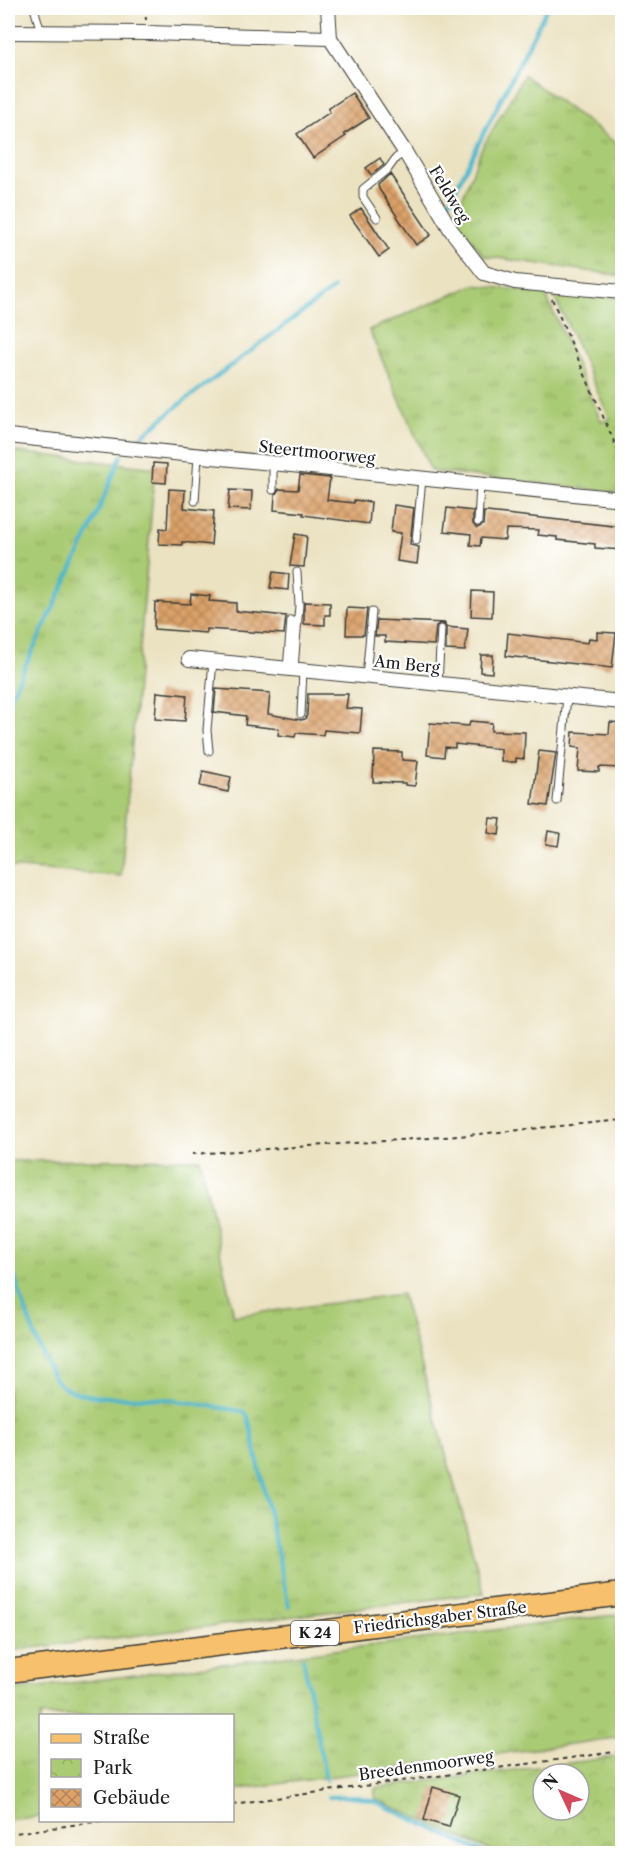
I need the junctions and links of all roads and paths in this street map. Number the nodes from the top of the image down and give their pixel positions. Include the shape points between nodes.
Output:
1 (34, 8) edge
2 (328, 8) edge
3 (8, 32) edge
4 (41, 32) junction
5 (330, 38) junction
6 (405, 152) junction
7 (377, 218) dead end
8 (546, 285) junction
9 (622, 292) edge
10 (8, 436) edge
11 (198, 456) junction
12 (622, 460) edge
13 (273, 464) junction
14 (422, 479) junction
15 (480, 485) junction
16 (273, 490) dead end
17 (622, 499) edge
18 (195, 501) dead end
19 (478, 522) dead end
20 (416, 541) dead end
21 (297, 572) dead end
22 (372, 612) dead end
23 (291, 620) dead end
24 (441, 629) dead end
25 (189, 659) dead end
26 (213, 661) junction
27 (295, 670) junction
28 (366, 677) junction
29 (438, 684) junction
30 (567, 697) junction
31 (622, 702) edge
32 (301, 714) dead end
33 (209, 751) dead end
34 (557, 801) dead end
35 (622, 1120) edge
36 (192, 1155) dead end
37 (622, 1594) edge
38 (8, 1671) edge
39 (622, 1751) edge
40 (234, 1804) edge
41 (100, 1822) edge
42 (8, 1834) edge

1 - 4 lane
2 - 5 street, Feldweg
3 - 4 street
4 - 5 street
5 - 6 street, Feldweg
6 - 7 lane via 363,189 363,197
6 - 8 street, Feldweg via 451,230 484,273
8 - 9 street, Feldweg
8 - 12 path
10 - 11 street, Steertmoorweg
11 - 13 street, Steertmoorweg
11 - 18 lane
13 - 14 street, Steertmoorweg
13 - 16 lane
14 - 15 street, Steertmoorweg
14 - 20 lane
15 - 17 street, Steertmoorweg
15 - 19 lane
21 - 27 lane
22 - 28 lane
23 - 27 lane
24 - 29 lane
25 - 26 street, Am Berg
26 - 27 street, Am Berg
26 - 33 lane
27 - 28 street, Am Berg
27 - 32 lane
28 - 29 street, Am Berg
29 - 30 street, Am Berg
30 - 31 street, Am Berg
30 - 34 lane
35 - 36 path
37 - 38 main road, Friedrichsgaber Straße / K 24
39 - 40 path, Breedenmoorweg
41 - 42 path

